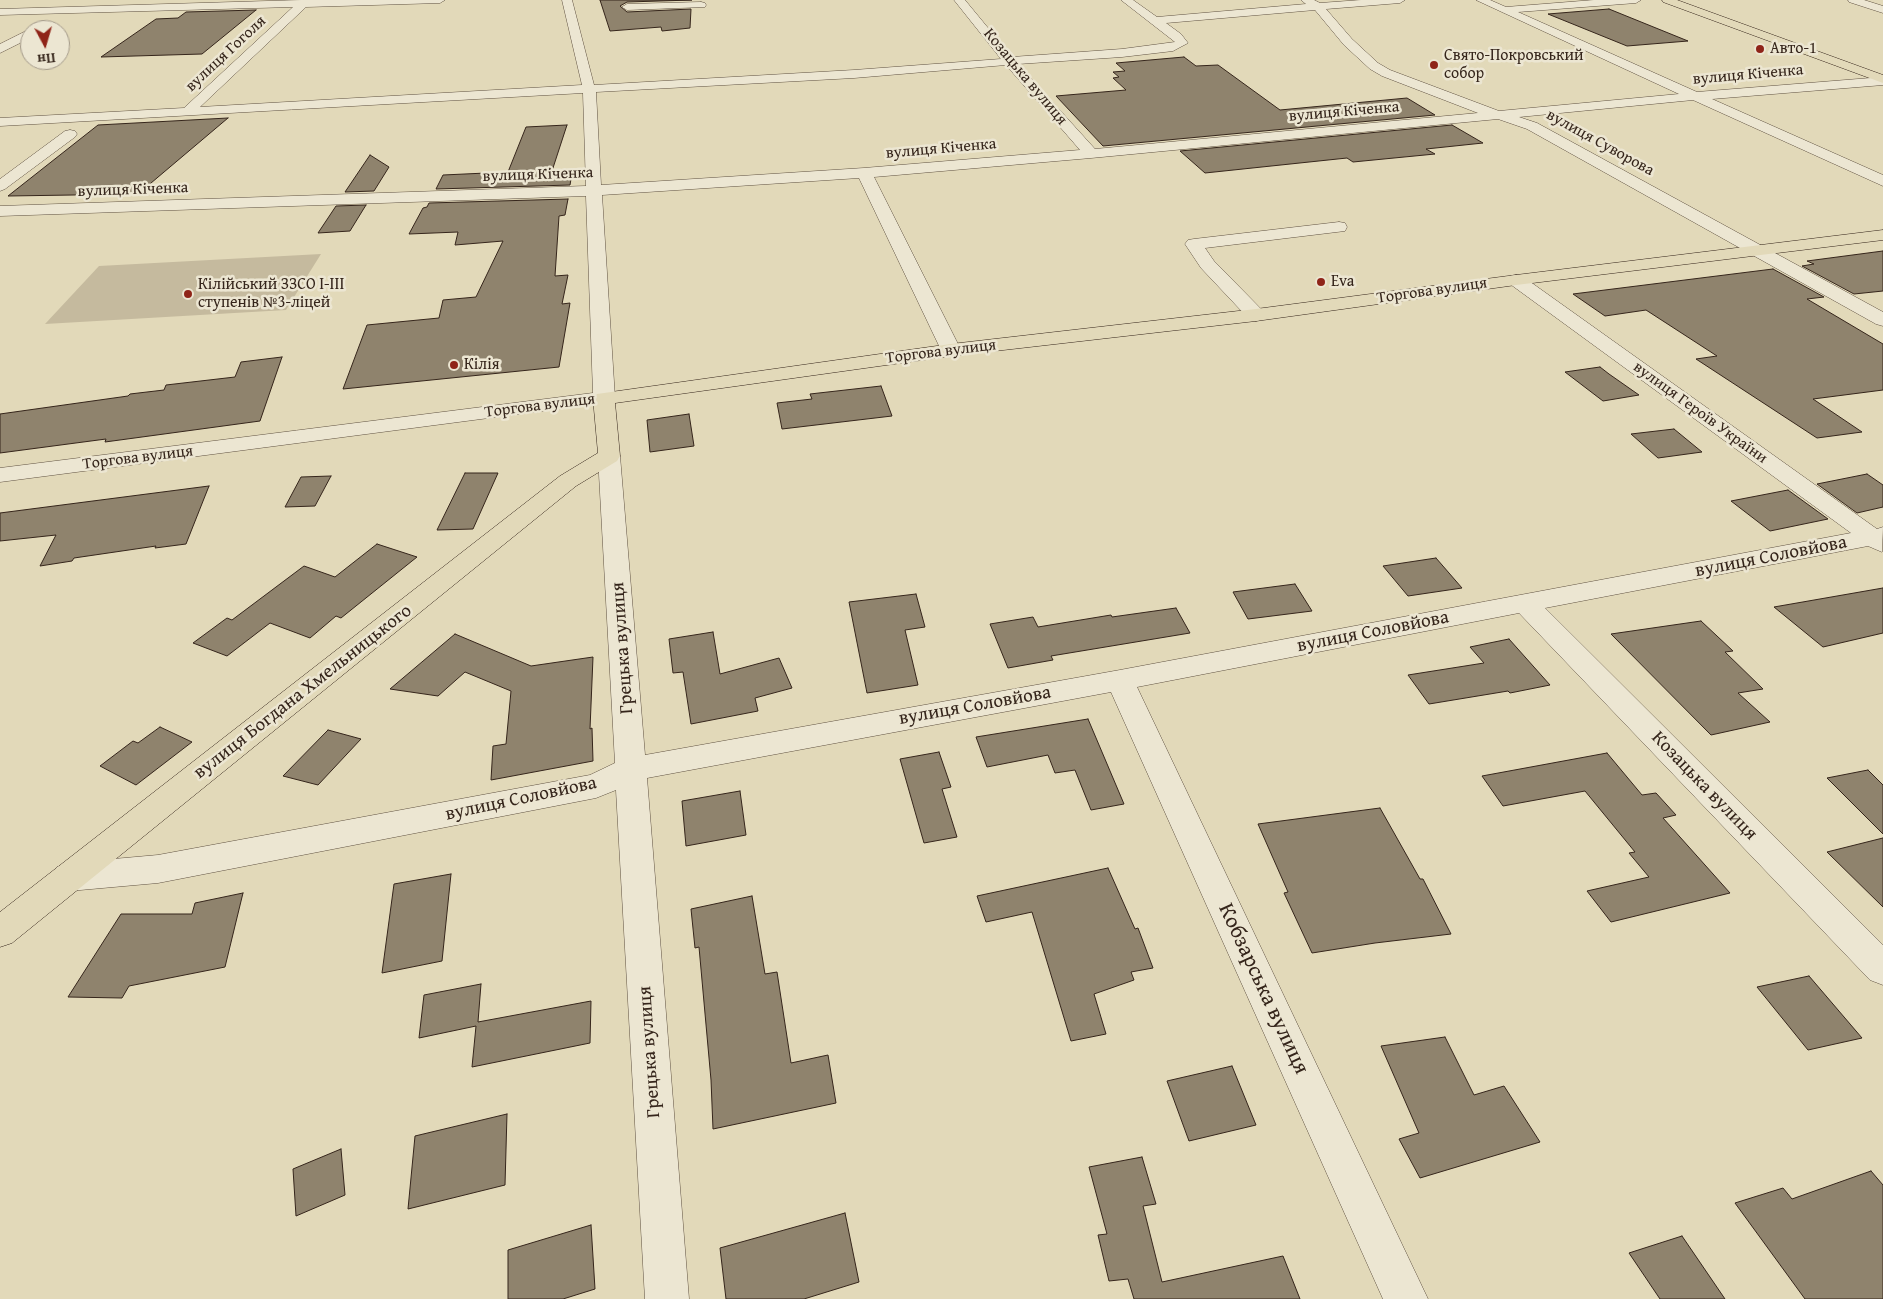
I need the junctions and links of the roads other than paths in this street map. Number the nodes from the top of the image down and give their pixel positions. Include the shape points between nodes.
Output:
1 (440, 0) edge
2 (567, 0) edge
3 (959, 0) edge
4 (1126, 0) edge
5 (1400, 0) edge
6 (1481, 0) edge
7 (1636, 0) edge
8 (1667, 0) edge
9 (1853, 0) edge
10 (304, 2) edge
11 (702, 2) edge
12 (1312, 3) edge
13 (627, 7) dead end
14 (64, 10) junction
15 (1503, 10) junction
16 (1883, 10) edge
17 (0, 12) edge
18 (706, 18) dead end
19 (50, 20) edge
20 (1157, 20) junction
21 (20, 38) edge
22 (0, 49) edge
23 (1009, 61) junction
24 (1883, 80) edge
25 (589, 89) junction
26 (1698, 96) junction
27 (188, 111) junction
28 (1500, 115) junction
29 (0, 122) edge
30 (70, 134) dead end
31 (1091, 154) junction
32 (864, 173) junction
33 (7, 176) edge
34 (1883, 180) edge
35 (0, 186) edge
36 (595, 191) junction
37 (0, 211) edge
38 (1339, 227) dead end
39 (1883, 235) edge
40 (1755, 250) junction
41 (1516, 280) junction
42 (1256, 315) junction
43 (1883, 320) edge
44 (951, 350) junction
45 (604, 398) junction
46 (609, 456) junction
47 (0, 475) edge
48 (1879, 539) edge
49 (1526, 604) junction
50 (1120, 680) junction
51 (631, 769) junction
52 (69, 877) junction
53 (0, 932) edge
54 (1883, 969) edge
55 (667, 1299) edge
56 (1406, 1299) edge

1 - 10 street
2 - 25 street, Грецька вулиця
3 - 23 street, Козацька вулиця
4 - 20 street
5 - 12 street
6 - 15 street
7 - 15 street
8 - 24 main road
9 - 16 street
10 - 14 street
10 - 27 street, вулиця Гоголя
11 - 13 street
11 - 18 street
12 - 20 street
12 - 28 street, вулиця Суворова via 1374,66
14 - 17 street
14 - 19 street
15 - 26 street
20 - 23 street via 1182,44 1122,53
21 - 22 street
23 - 25 street via 854,74
23 - 31 street, Козацька вулиця
24 - 26 street, вулиця Кіченка
25 - 27 street
25 - 36 street, Грецька вулиця
26 - 28 street, вулиця Кіченка
26 - 34 street
27 - 29 street
28 - 31 street, вулиця Кіченка
28 - 40 street, вулиця Суворова via 1532,126
30 - 33 street
31 - 32 street, вулиця Кіченка
32 - 36 street, вулиця Кіченка
32 - 44 street
33 - 35 street
36 - 37 street, вулиця Кіченка
36 - 45 street, Грецька вулиця
38 - 42 street via 1194,244 1207,264
39 - 40 main road, Торгова вулиця
40 - 41 main road, Торгова вулиця
40 - 43 street, вулиця Суворова
41 - 42 main road, Торгова вулиця
41 - 48 street, вулиця Героїв України
42 - 44 main road, Торгова вулиця
44 - 45 main road, Торгова вулиця
45 - 46 main road, Грецька вулиця
45 - 47 street, Торгова вулиця
46 - 51 street, Грецька вулиця
46 - 52 main road, вулиця Богдана Хмельницького via 568,482
48 - 49 street, вулиця Соловйова
49 - 50 street, вулиця Соловйова
49 - 54 street, Козацька вулиця
50 - 51 street, вулиця Соловйова
50 - 56 street, Кобзарська вулиця
51 - 52 street, вулиця Соловйова via 586,788 158,869
51 - 55 street, Грецька вулиця
52 - 53 main road, вулиця Богдана Хмельницького

